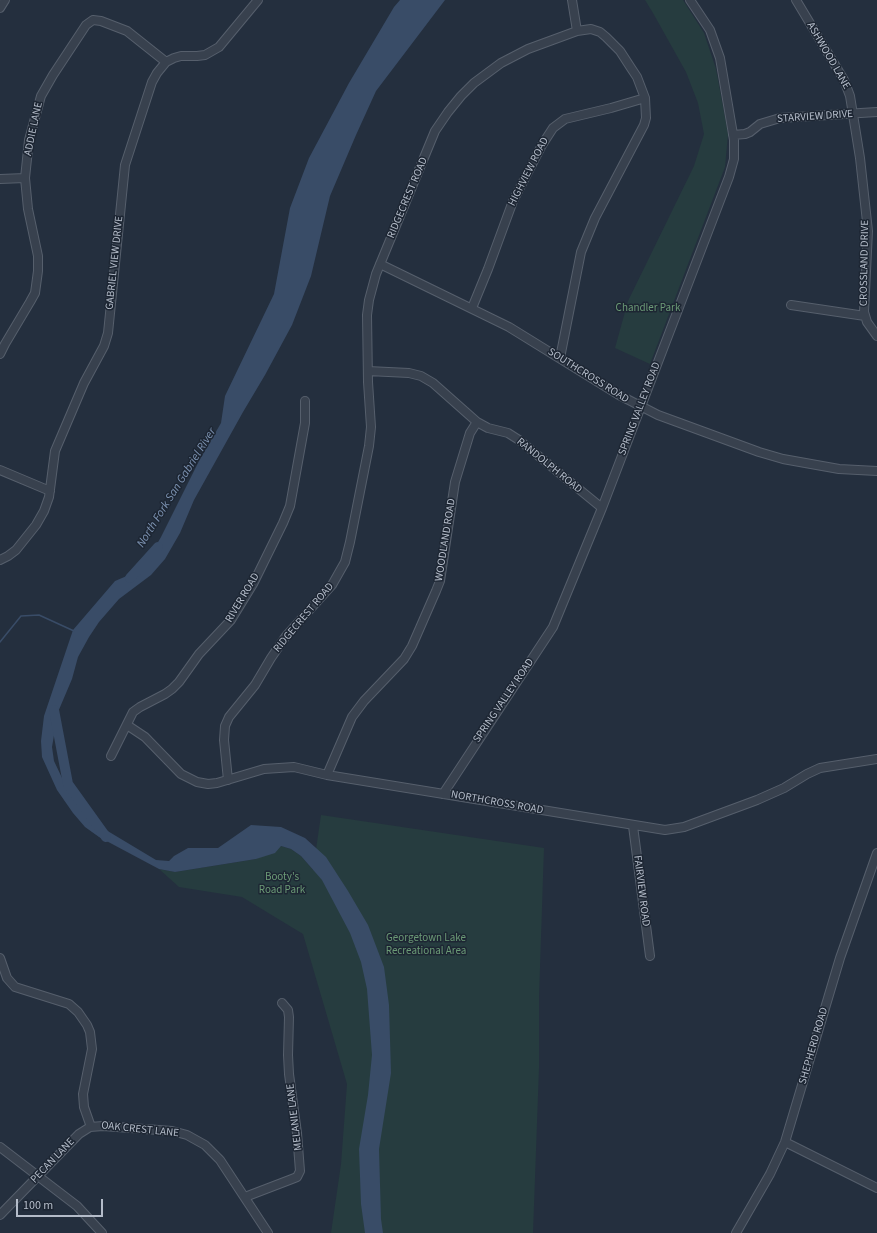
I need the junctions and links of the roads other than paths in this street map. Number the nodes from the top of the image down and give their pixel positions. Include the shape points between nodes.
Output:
1 (5, 0) edge
2 (258, 0) edge
3 (572, 0) edge
4 (690, 0) edge
5 (796, 0) edge
6 (0, 7) edge
7 (577, 31) junction
8 (166, 62) junction
9 (645, 98) junction
10 (877, 112) edge
11 (853, 114) junction
12 (733, 135) junction
13 (25, 178) junction
14 (0, 179) edge
15 (380, 264) junction
16 (791, 305) dead end
17 (472, 308) junction
18 (865, 316) junction
19 (877, 336) edge
20 (0, 354) edge
21 (560, 358) junction
22 (368, 371) junction
23 (305, 401) dead end
24 (641, 408) junction
25 (477, 422) junction
26 (0, 470) edge
27 (877, 471) edge
28 (50, 491) junction
29 (602, 508) junction
30 (0, 560) edge
31 (127, 725) junction
32 (111, 756) dead end
33 (877, 759) edge
34 (327, 774) junction
35 (228, 780) junction
36 (443, 794) junction
37 (633, 826) junction
38 (877, 853) edge
39 (650, 956) dead end
40 (0, 958) edge
41 (282, 1003) dead end
42 (91, 1127) junction
43 (785, 1142) junction
44 (0, 1147) edge
45 (38, 1176) junction
46 (877, 1188) edge
47 (245, 1197) junction
48 (0, 1215) edge
49 (102, 1233) edge
50 (268, 1233) edge
51 (736, 1233) edge

1 - 6 street
2 - 8 street via 212,52 197,56 181,56
3 - 7 street
4 - 12 street, SPRING VALLEY ROAD via 710,30 718,49
5 - 11 street, ASHWOOD LANE via 844,80
7 - 9 street, RIDGECREST ROAD via 591,29 600,32 620,51 639,81
7 - 15 street, RIDGECREST ROAD via 506,60 474,83 461,96 435,130
8 - 13 street, ADDIE LANE via 127,31 101,21 94,20 88,23 41,96 29,140
8 - 28 street, GABRIEL VIEW DRIVE via 152,82 126,161 108,333 55,452
9 - 17 street, HIGHVIEW ROAD via 565,119 553,128 513,201
9 - 21 street, RIDGECREST ROAD via 644,126 595,218 581,252
10 - 11 street, STARVIEW DRIVE
11 - 12 street, STARVIEW DRIVE via 780,118 760,124 745,134
11 - 18 street, CROSSLAND DRIVE via 868,231
12 - 24 street, SPRING VALLEY ROAD via 734,159 729,177
13 - 14 street
13 - 20 street, ADDIE LANE via 28,209 38,256 38,277 35,292
15 - 17 street, SOUTHCROSS ROAD
15 - 22 street, RIDGECREST ROAD via 368,308
16 - 18 street
17 - 21 street, SOUTHCROSS ROAD
18 - 19 street, CROSSLAND DRIVE
21 - 24 street, SOUTHCROSS ROAD
22 - 25 street, RANDOLPH ROAD via 421,376 433,383
22 - 35 street, RIDGECREST ROAD via 371,427 369,446 345,562 332,585 286,636 255,685 229,717 224,740
23 - 31 street, RIVER ROAD via 305,423 290,506 253,584 231,620 179,682 165,694 133,712
24 - 27 street, SOUTHCROSS ROAD via 710,435 783,459 839,469
24 - 29 street, SPRING VALLEY ROAD
25 - 29 street, RANDOLPH ROAD via 508,433 519,440
25 - 34 street, WOODLAND ROAD via 470,433 455,482 436,591 404,659 352,717
26 - 28 street
28 - 30 street, GABRIEL VIEW DRIVE via 48,503 36,525 12,554
29 - 36 street, SPRING VALLEY ROAD via 553,627
31 - 32 street, RIVER ROAD
31 - 35 street, NORTHCROSS ROAD via 145,737 181,774 208,784
33 - 37 street, NORTHCROSS ROAD via 820,768 770,795 684,827 665,830
34 - 35 street, NORTHCROSS ROAD via 282,767 264,769
34 - 36 street, NORTHCROSS ROAD
36 - 37 street, NORTHCROSS ROAD
37 - 39 street, FAIRVIEW ROAD
38 - 43 street, SHEPHERD ROAD via 840,958
40 - 42 street, OAK CREST LANE via 7,978 15,987 69,1004 87,1025 92,1049 83,1094 84,1107
41 - 47 street, MELANIE LANE via 288,1010 289,1017 289,1074 301,1166 297,1176 292,1179
42 - 45 street, PECAN LANE via 79,1134
42 - 47 street, OAK CREST LANE via 172,1131 187,1135 209,1149 220,1160
43 - 46 street
43 - 51 street, SHEPHERD ROAD
44 - 45 street
45 - 48 street, PECAN LANE
45 - 49 street via 77,1206
47 - 50 street, OAK CREST LANE

